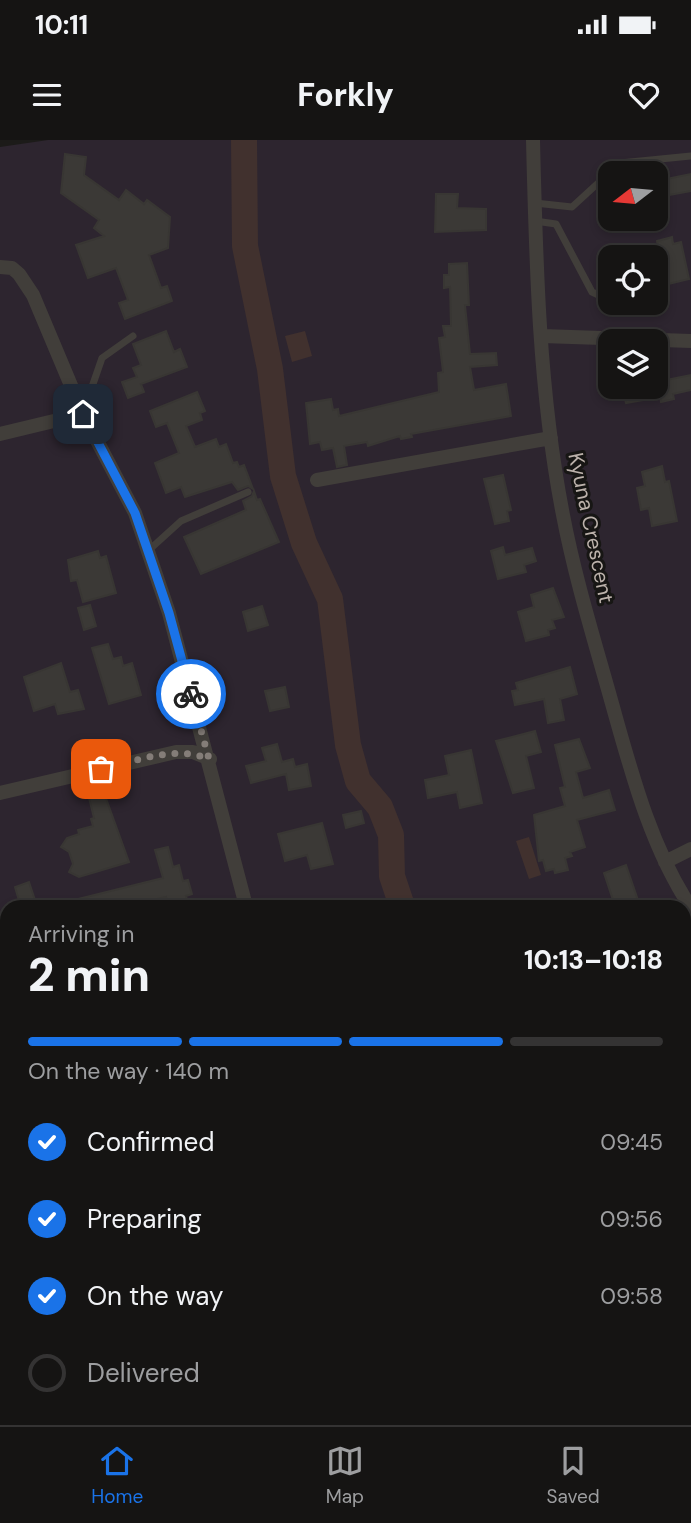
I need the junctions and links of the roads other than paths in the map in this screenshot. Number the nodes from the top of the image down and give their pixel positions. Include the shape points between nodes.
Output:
1 (533, 140) edge
2 (691, 156) edge
3 (535, 203) junction
4 (535, 220) junction
5 (0, 267) edge
6 (598, 295) edge
7 (542, 335) junction
8 (133, 336) dead end
9 (691, 341) edge
10 (83, 414) junction
11 (0, 434) edge
12 (551, 438) junction
13 (317, 480) dead end
14 (248, 492) dead end
15 (149, 550) junction
16 (209, 759) junction
17 (0, 793) edge
18 (691, 849) edge
19 (665, 862) junction
20 (244, 900) edge
21 (686, 900) edge

1 - 3 street, Kyuna Crescent
2 - 3 lane via 620,163 572,206
3 - 4 street, Kyuna Crescent
4 - 6 lane via 556,224 592,292
4 - 7 street, Kyuna Crescent
5 - 10 street via 12,268 33,295
7 - 9 street
7 - 12 street, Kyuna Crescent
8 - 10 lane via 102,358
10 - 11 street
10 - 15 street via 135,513
12 - 13 street
12 - 19 street, Kyuna Crescent via 581,590 626,754
14 - 15 lane via 181,522
15 - 16 street
16 - 17 street via 193,752 176,752
16 - 20 street
18 - 19 street
19 - 21 street, Kyuna Crescent

